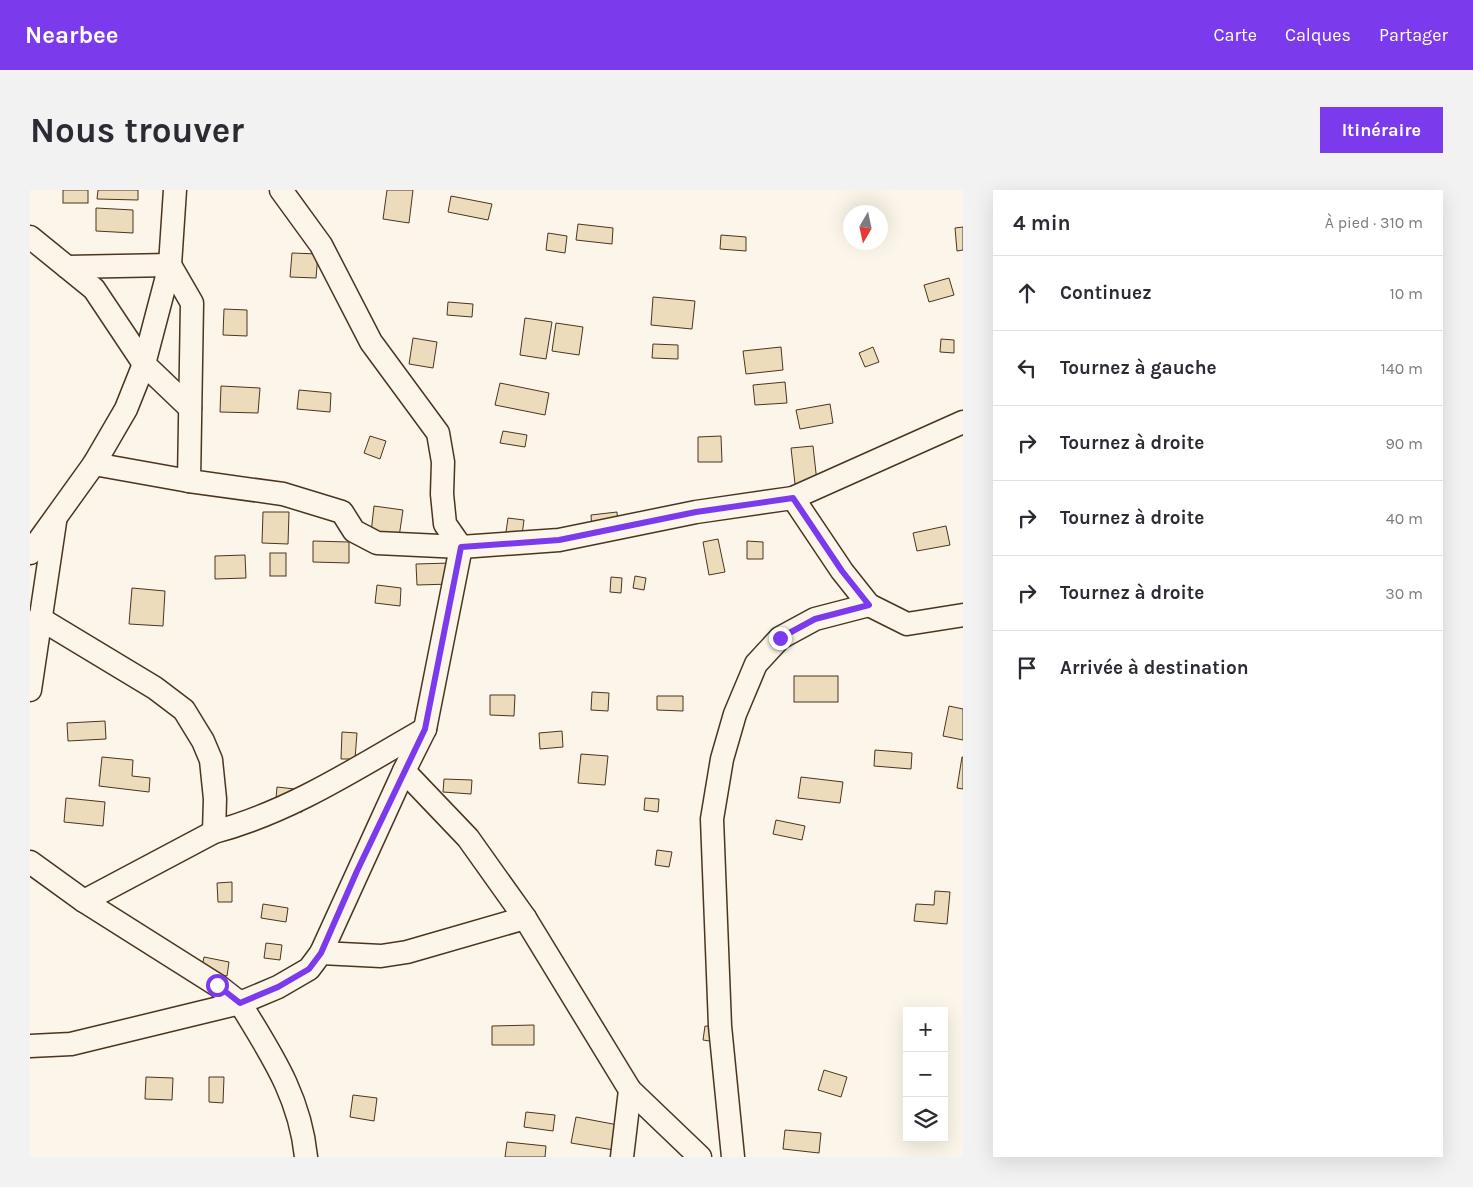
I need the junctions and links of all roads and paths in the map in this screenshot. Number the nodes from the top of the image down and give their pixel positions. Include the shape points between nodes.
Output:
1 (175, 190) edge
2 (281, 190) edge
3 (30, 237) edge
4 (170, 265) junction
5 (67, 267) junction
6 (144, 364) junction
7 (190, 408) junction
8 (963, 422) edge
9 (94, 464) junction
10 (189, 481) junction
11 (793, 498) junction
12 (57, 514) junction
13 (461, 547) junction
14 (30, 554) edge
15 (869, 605) junction
16 (963, 615) edge
17 (39, 618) junction
18 (30, 690) edge
19 (425, 729) junction
20 (404, 771) junction
21 (214, 832) junction
22 (30, 862) edge
23 (84, 901) junction
24 (525, 918) junction
25 (321, 953) junction
26 (240, 1003) junction
27 (30, 1046) edge
28 (630, 1090) junction
29 (306, 1157) edge
30 (622, 1157) edge
31 (700, 1157) edge
32 (733, 1157) edge

1 - 4 street
2 - 13 street via 321,245 370,342 438,433 444,462 442,494 445,524
3 - 5 street
4 - 5 street
4 - 6 street
4 - 7 street via 192,303
5 - 6 street via 94,290
6 - 7 street
6 - 9 street via 126,409
7 - 10 street
8 - 11 street
9 - 10 street
9 - 12 street
10 - 13 street via 282,494 342,512 354,531 377,543
11 - 13 street via 696,512 559,540
11 - 15 street
12 - 14 street
12 - 17 street
13 - 19 street
15 - 16 street via 907,624
15 - 32 street via 815,619 780,638 756,664 735,714 722,759 712,829 720,1026
17 - 18 street
17 - 21 street via 155,688 184,710 211,760
19 - 20 street
19 - 21 street via 302,799 238,826
20 - 24 street via 468,838
20 - 25 street
21 - 23 street
22 - 23 street
23 - 26 street
24 - 25 street via 407,952 373,956
24 - 28 street
25 - 26 street via 309,969
26 - 27 street via 71,1044
26 - 29 street via 288,1084 304,1132
28 - 30 street
28 - 31 street

